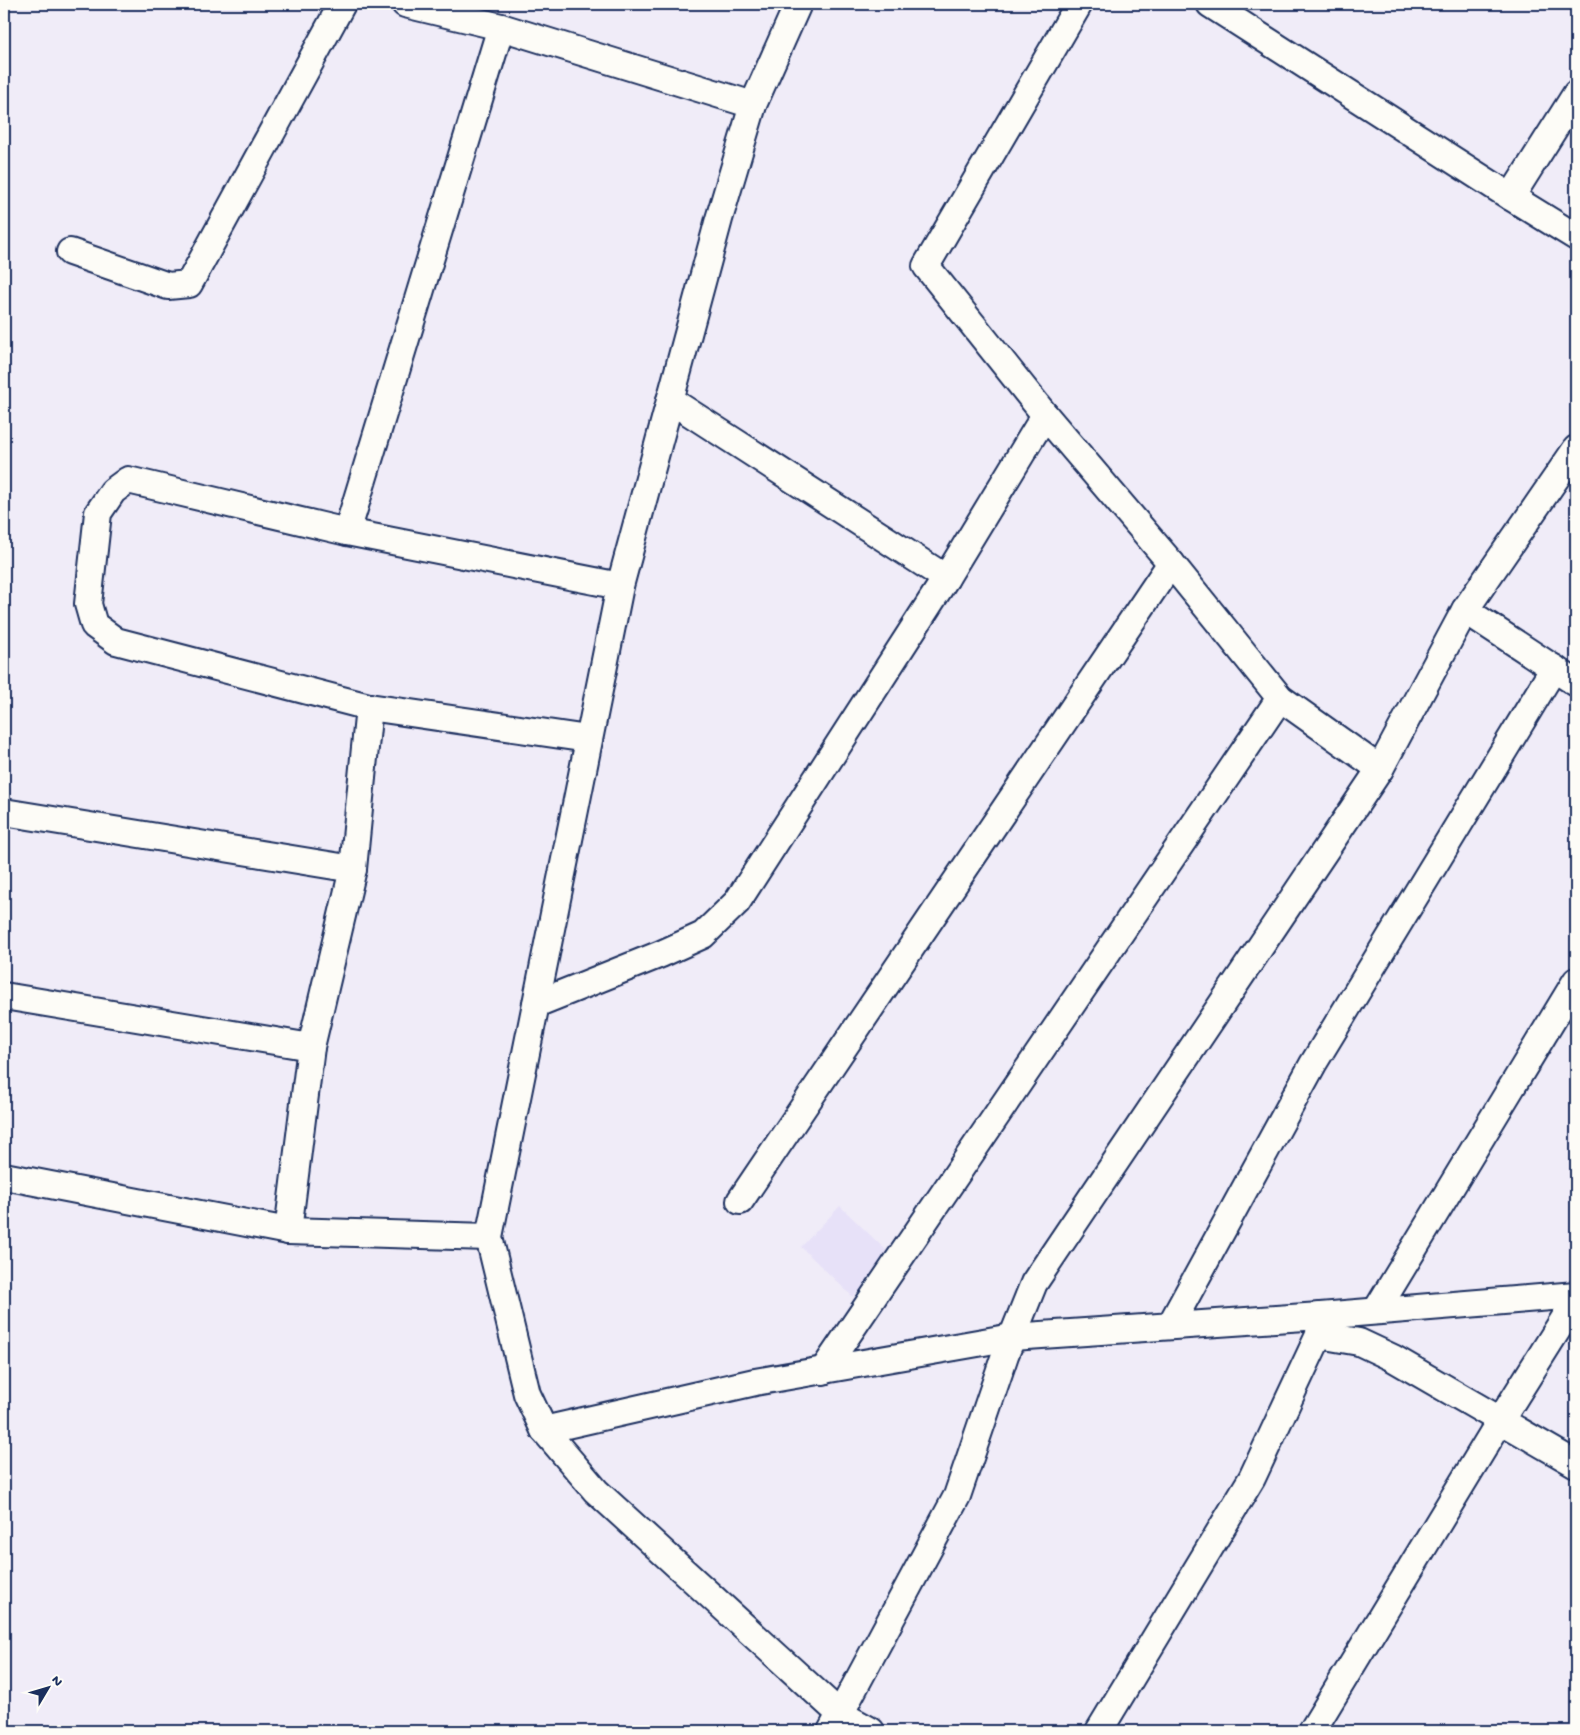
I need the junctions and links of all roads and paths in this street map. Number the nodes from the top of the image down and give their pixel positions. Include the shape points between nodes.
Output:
1 (342, 4) edge
2 (405, 4) edge
3 (798, 4) edge
4 (1079, 4) edge
5 (1210, 4) edge
6 (501, 27) junction
7 (1576, 94) edge
8 (753, 105) junction
9 (1510, 197) junction
10 (1576, 237) edge
11 (70, 252) dead end
12 (670, 400) junction
13 (1044, 415) junction
14 (1576, 449) edge
15 (347, 532) junction
16 (1171, 563) junction
17 (946, 578) junction
18 (620, 586) junction
19 (1465, 610) junction
20 (1554, 668) junction
21 (1576, 683) edge
22 (1280, 698) junction
23 (370, 707) junction
24 (588, 739) junction
25 (1380, 769) junction
26 (4, 812) edge
27 (353, 869) junction
28 (1576, 981) edge
29 (4, 996) edge
30 (536, 1004) junction
31 (311, 1047) junction
32 (4, 1176) edge
33 (740, 1201) dead end
34 (288, 1231) junction
35 (489, 1237) junction
36 (1576, 1295) edge
37 (1576, 1300) edge
38 (1376, 1311) junction
39 (1319, 1325) junction
40 (1170, 1326) junction
41 (1012, 1337) junction
42 (823, 1370) junction
43 (1500, 1421) junction
44 (544, 1430) junction
45 (1576, 1464) edge
46 (835, 1722) edge
47 (871, 1731) edge
48 (1099, 1731) edge
49 (1312, 1731) edge

1 - 11 street via 189,284 168,286
2 - 6 street
3 - 8 street
4 - 13 street via 926,266
5 - 9 street
6 - 8 street
6 - 15 street
7 - 9 street
8 - 12 street
9 - 10 street
12 - 17 street
12 - 18 street
13 - 16 street
13 - 17 street
14 - 19 street
15 - 18 street
15 - 23 street via 128,480 112,492 98,513 88,604 94,625 116,641
16 - 22 street
16 - 33 street
17 - 30 street via 737,902 703,935
18 - 24 street
19 - 20 street
19 - 25 street
20 - 21 street
20 - 40 street via 1314,1064
22 - 25 street
22 - 42 street
23 - 24 street
23 - 27 street
24 - 30 street
25 - 41 street via 1034,1283
26 - 27 street
27 - 31 street
28 - 38 street
29 - 31 street
30 - 35 street
31 - 34 street
32 - 34 street
34 - 35 street
35 - 44 street via 527,1394
36 - 38 street
37 - 43 street
38 - 39 street
39 - 40 street
39 - 43 street via 1393,1358
39 - 48 street via 1252,1478
40 - 41 street
41 - 42 street
41 - 46 street via 957,1496
42 - 44 street
43 - 45 street
43 - 49 street
44 - 46 street via 596,1491
46 - 47 street

